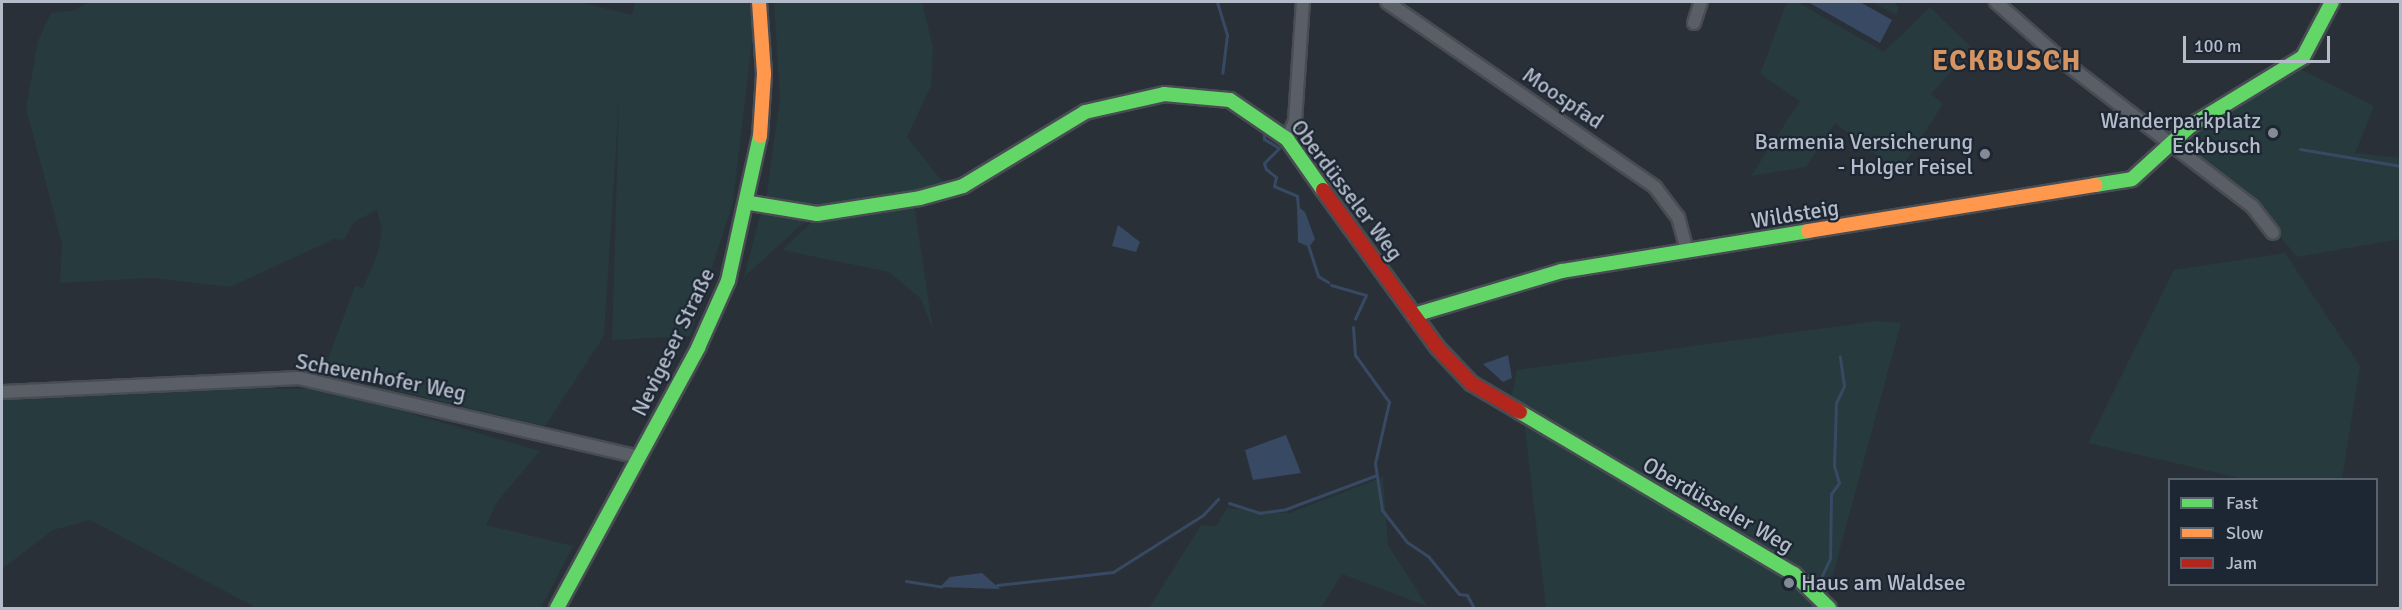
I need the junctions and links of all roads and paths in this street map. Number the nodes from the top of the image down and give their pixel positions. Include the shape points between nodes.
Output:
1 (759, 2) edge
2 (1303, 2) edge
3 (1387, 2) edge
4 (1701, 2) edge
5 (1996, 2) edge
6 (2332, 2) edge
7 (1694, 23) dead end
8 (1287, 139) junction
9 (2172, 143) junction
10 (750, 203) junction
11 (2273, 233) dead end
12 (1687, 251) junction
13 (1414, 315) junction
14 (2, 392) edge
15 (639, 457) junction
16 (557, 609) edge
17 (1829, 609) edge

1 - 10 street, Nevigeser Straße via 763,113
2 - 8 street via 1295,121
3 - 12 street, Moospfad via 1655,187 1678,217
4 - 7 street
5 - 9 street via 2068,65
6 - 9 street, Wildsteig via 2303,57
8 - 10 street, Oberdüsseler Weg via 1230,100 1164,94 1085,112 949,191 831,214
8 - 13 street, Oberdüsseler Weg
9 - 11 street via 2252,206
9 - 12 street, Wildsteig via 2132,179
10 - 15 street, Nevigeser Straße via 728,281
12 - 13 street, Wildsteig via 1562,271
13 - 17 street, Oberdüsseler Weg via 1454,367 1478,388 1794,574
14 - 15 street, Schevenhofer Weg via 299,378
15 - 16 street, Nevigeser Straße

